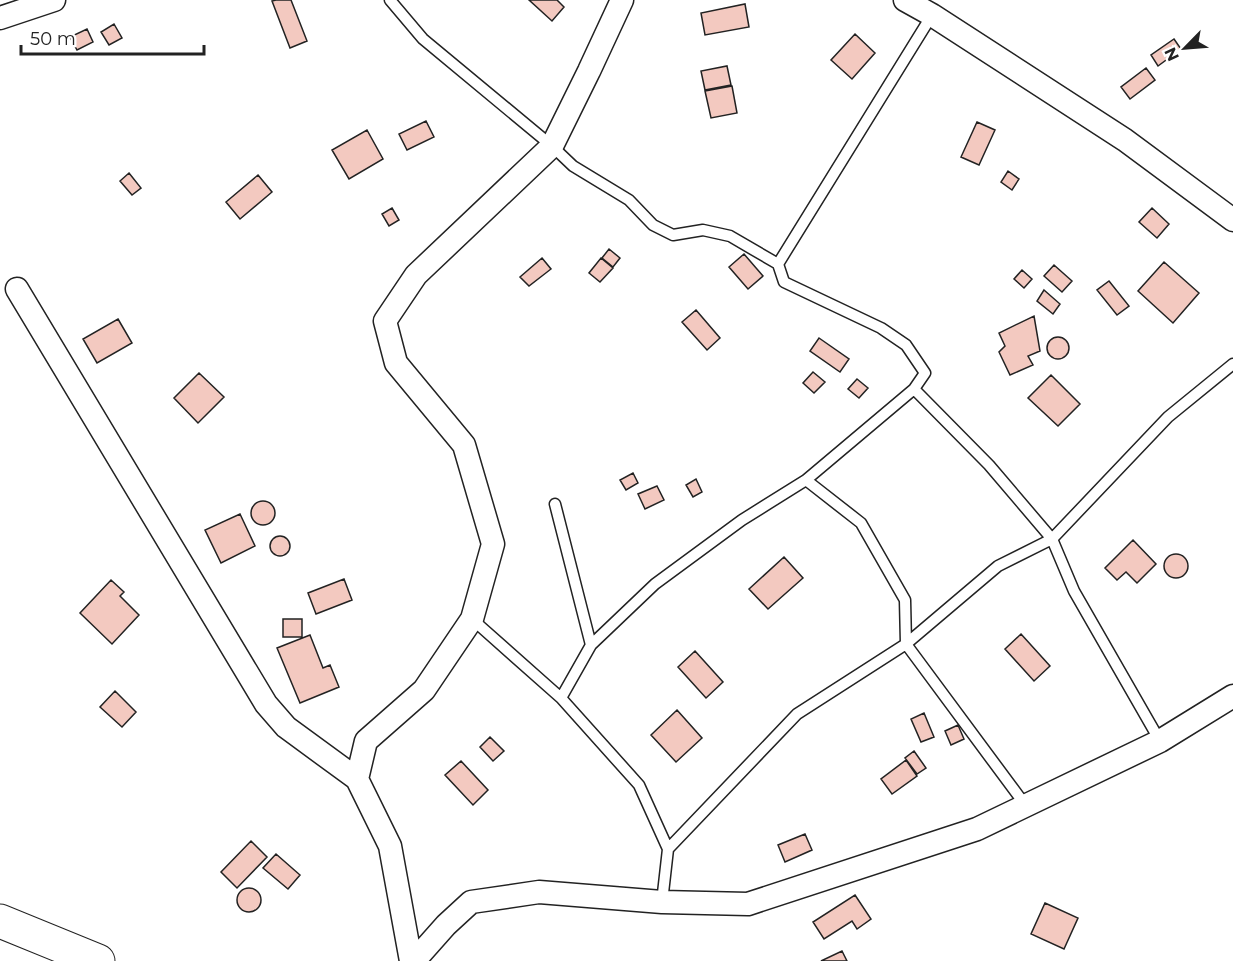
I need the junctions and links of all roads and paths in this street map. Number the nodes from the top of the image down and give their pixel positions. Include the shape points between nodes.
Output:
1 (54, 0) edge
2 (390, 0) edge
3 (622, 0) edge
4 (904, 0) edge
5 (932, 15) junction
6 (0, 18) edge
7 (552, 146) junction
8 (1233, 220) edge
9 (778, 264) junction
10 (17, 289) dead end
11 (1233, 364) edge
12 (914, 389) junction
13 (806, 480) junction
14 (555, 504) dead end
15 (1052, 539) junction
16 (472, 619) junction
17 (906, 644) junction
18 (591, 645) junction
19 (1233, 696) edge
20 (561, 698) junction
21 (1160, 741) junction
22 (357, 779) junction
23 (1026, 807) junction
24 (668, 849) junction
25 (662, 902) junction
26 (0, 921) edge
27 (98, 961) edge
28 (412, 961) edge

1 - 6 street
2 - 7 lane via 423,39
3 - 7 street
4 - 5 street
5 - 8 street via 1125,140
5 - 9 lane
7 - 9 lane via 573,166 629,200 653,225 673,235 703,230 730,236
7 - 16 street via 416,275 385,321 396,363 464,445 490,533 493,544
9 - 12 lane via 784,282 881,328 906,345 926,373
10 - 22 street via 266,704 286,727
11 - 15 lane via 1168,417
12 - 13 lane
12 - 15 lane via 989,465
13 - 17 lane via 861,523 905,600
13 - 18 lane via 741,520 655,584
14 - 18 lane
15 - 17 lane via 998,566
15 - 21 lane via 1074,591
16 - 20 lane
16 - 22 street via 424,690 366,741
17 - 23 lane
17 - 24 lane via 797,714
18 - 20 lane
19 - 21 street
20 - 24 lane via 639,785
21 - 23 street
22 - 28 street via 390,846
23 - 25 street via 977,829 748,904
24 - 25 lane
25 - 28 street via 539,892 471,902
26 - 27 main road

